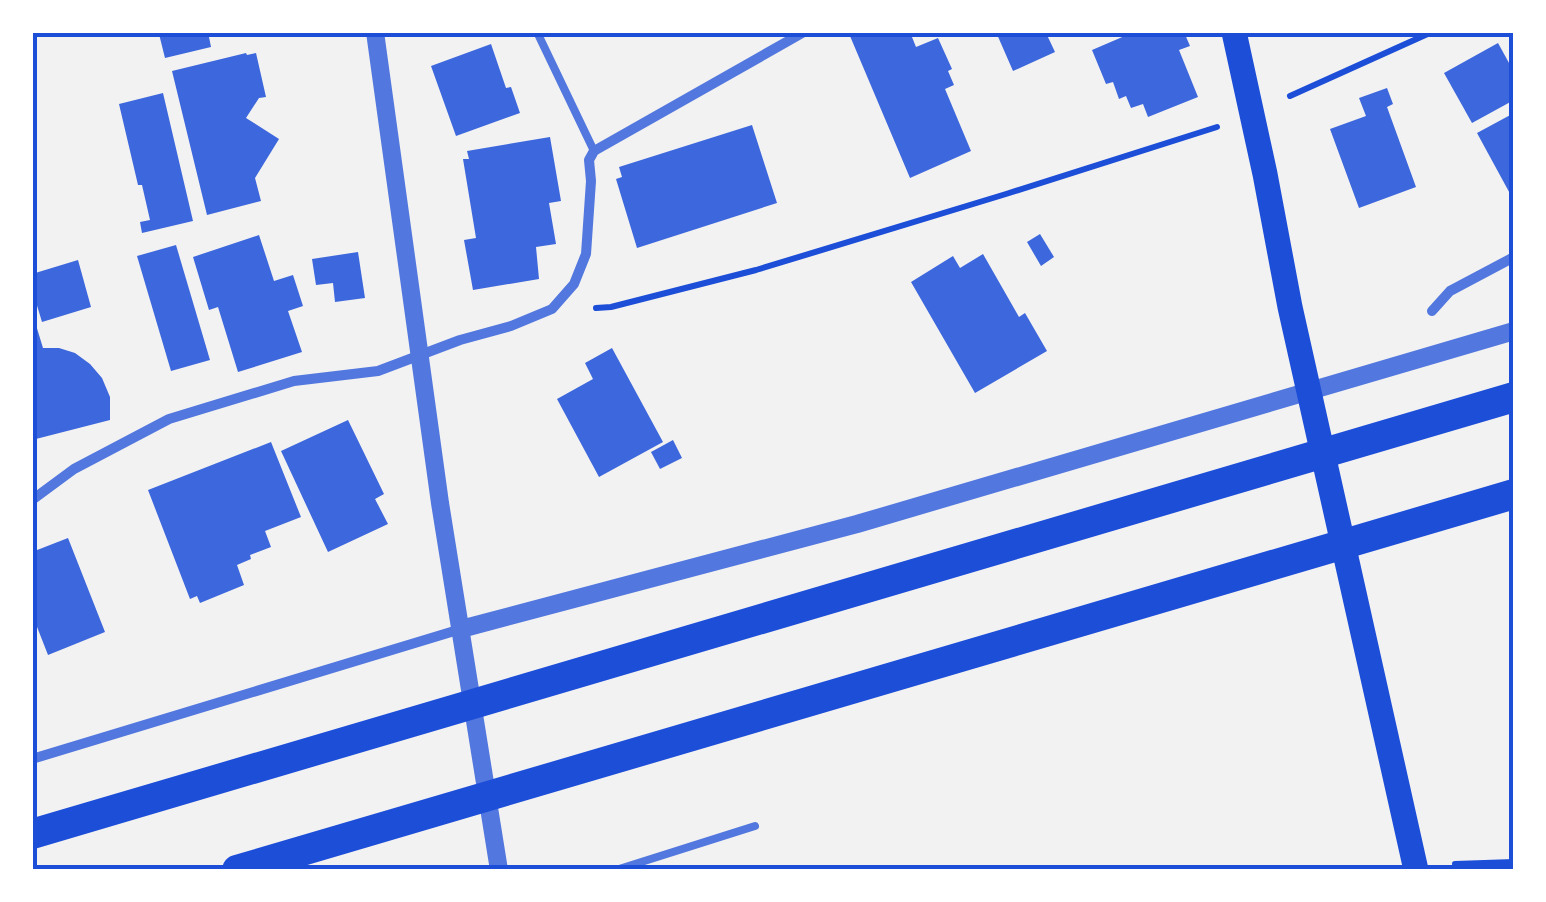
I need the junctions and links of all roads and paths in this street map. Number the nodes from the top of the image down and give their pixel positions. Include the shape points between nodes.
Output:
1 (376, 32) edge
2 (537, 32) edge
3 (804, 32) edge
4 (1234, 32) edge
5 (1432, 32) edge
6 (1290, 96) dead end
7 (1218, 126) dead end
8 (594, 151) junction
9 (1514, 256) edge
10 (552, 309) junction
11 (1432, 311) dead end
12 (1514, 332) edge
13 (420, 357) junction
14 (1514, 397) edge
15 (1514, 494) edge
16 (32, 500) edge
17 (461, 629) junction
18 (32, 759) edge
19 (755, 826) dead end
20 (32, 834) edge
21 (1514, 862) edge
22 (1428, 867) edge
23 (237, 870) edge
24 (499, 870) edge
25 (616, 870) edge

1 - 13 street
2 - 8 lane
3 - 8 street
4 - 22 main road via 1290,307
5 - 6 path
7 - 10 path via 756,270 611,308
8 - 10 street via 586,254 574,284
9 - 11 street via 1450,292
10 - 13 street
12 - 17 street via 857,524
13 - 16 street via 378,371 294,380 169,419 74,469
13 - 17 street
14 - 20 highway
15 - 23 highway
17 - 18 street
17 - 24 street
19 - 25 lane
21 - 22 path

